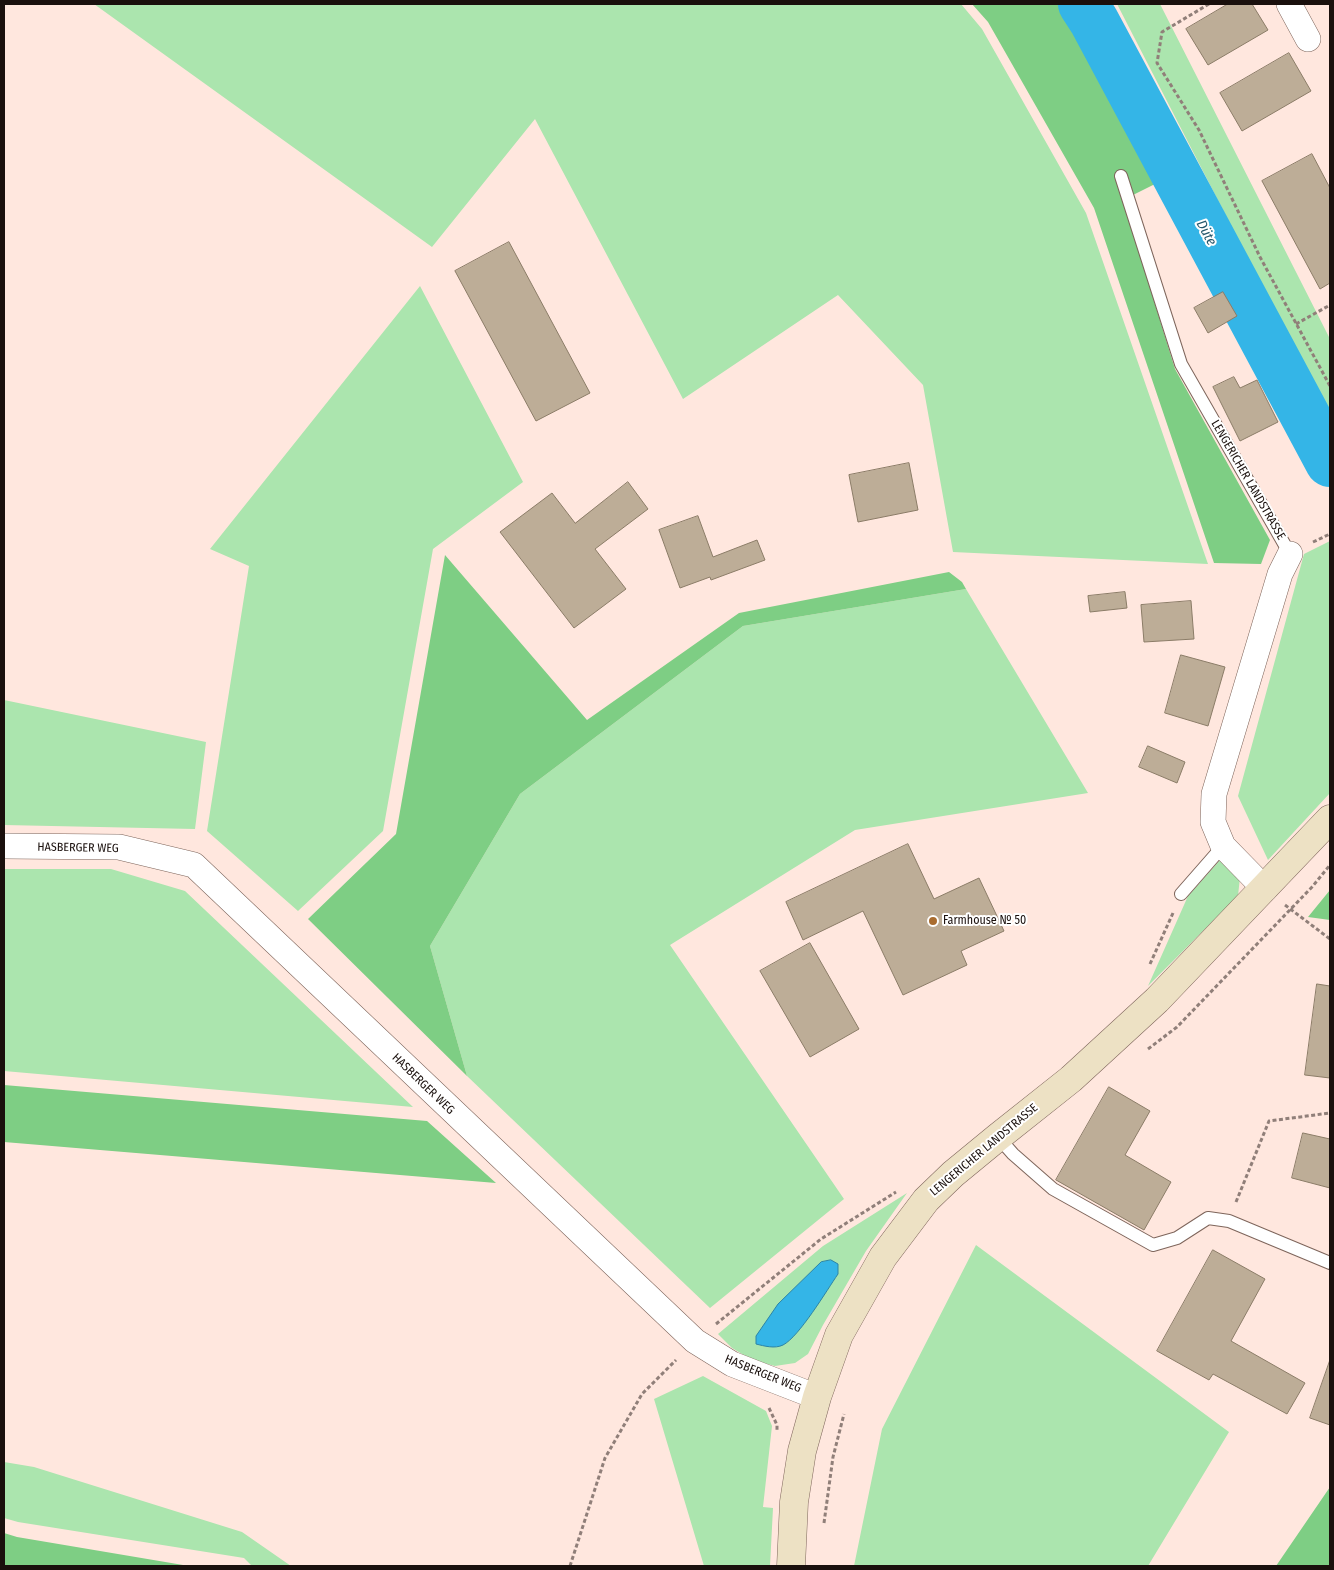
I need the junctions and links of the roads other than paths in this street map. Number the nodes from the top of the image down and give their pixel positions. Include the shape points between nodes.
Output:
1 (1289, 4) edge
2 (1308, 39) dead end
3 (1122, 176) dead end
4 (1290, 554) joint
5 (1330, 819) edge
6 (4, 846) edge
7 (1222, 846) junction
8 (1265, 888) junction
9 (1181, 894) dead end
10 (998, 1137) junction
11 (1330, 1263) edge
12 (817, 1397) junction
13 (791, 1566) edge

1 - 2 street
3 - 4 lane, LENGERICHER LANDSTRASSE via 1181,364
4 - 7 street, LENGERICHER LANDSTRASSE via 1280,574 1214,794 1213,822
5 - 8 main road, LENGERICHER LANDSTRASSE
6 - 12 street, HASBERGER WEG via 119,847 194,865 695,1341 732,1364
7 - 8 street, LENGERICHER LANDSTRASSE
7 - 9 lane
8 - 10 main road, LENGERICHER LANDSTRASSE via 1157,1000 1071,1079
10 - 11 lane via 1052,1189 1153,1245 1177,1238 1208,1218 1228,1221
10 - 12 main road, LENGERICHER LANDSTRASSE via 926,1200 882,1257 840,1335
12 - 13 main road, LENGERICHER LANDSTRASSE via 802,1451 794,1502

